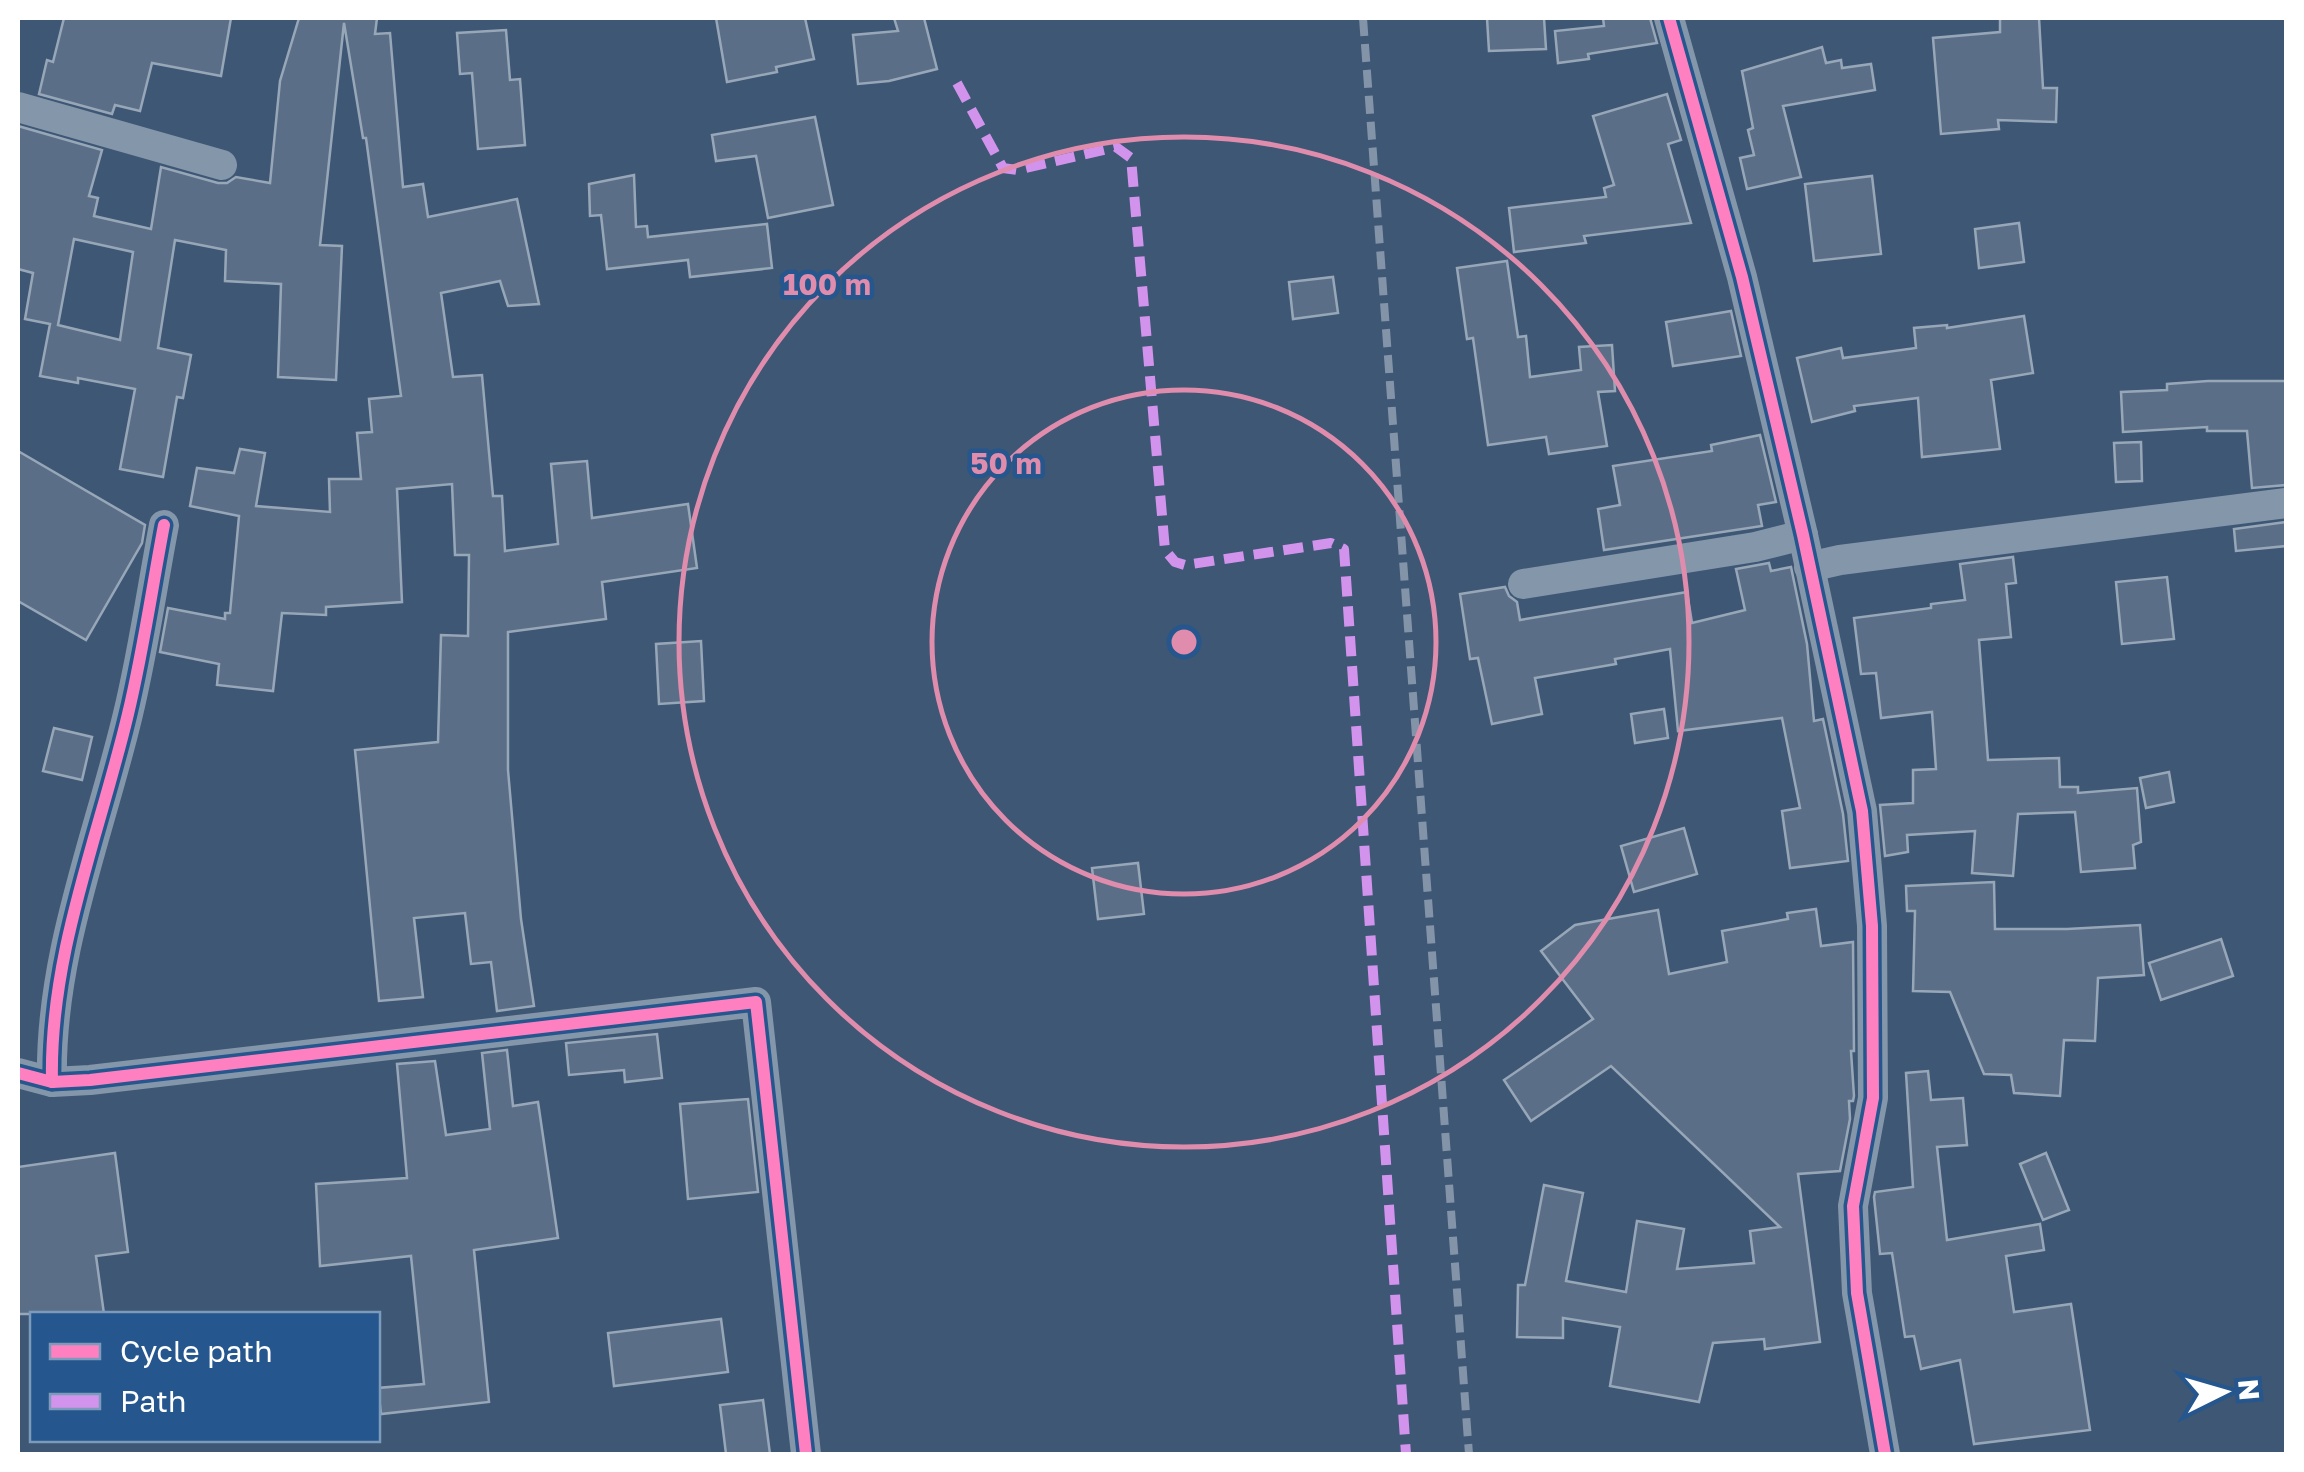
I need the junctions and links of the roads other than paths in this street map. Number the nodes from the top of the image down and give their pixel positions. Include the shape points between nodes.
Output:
1 (1669, 18) edge
2 (18, 107) edge
3 (222, 164) dead end
4 (2286, 503) edge
5 (164, 525) dead end
6 (1803, 535) junction
7 (1810, 567) junction
8 (1523, 584) dead end
9 (18, 1074) edge
10 (52, 1082) junction
11 (806, 1454) edge
12 (1885, 1454) edge

1 - 6 street via 1742,277
2 - 3 street
4 - 7 street
5 - 10 street via 128,714 71,914
6 - 7 street
6 - 8 street
7 - 12 street via 1862,811 1872,926 1873,1098 1853,1206 1856,1293
9 - 10 street
10 - 11 street via 756,1002

